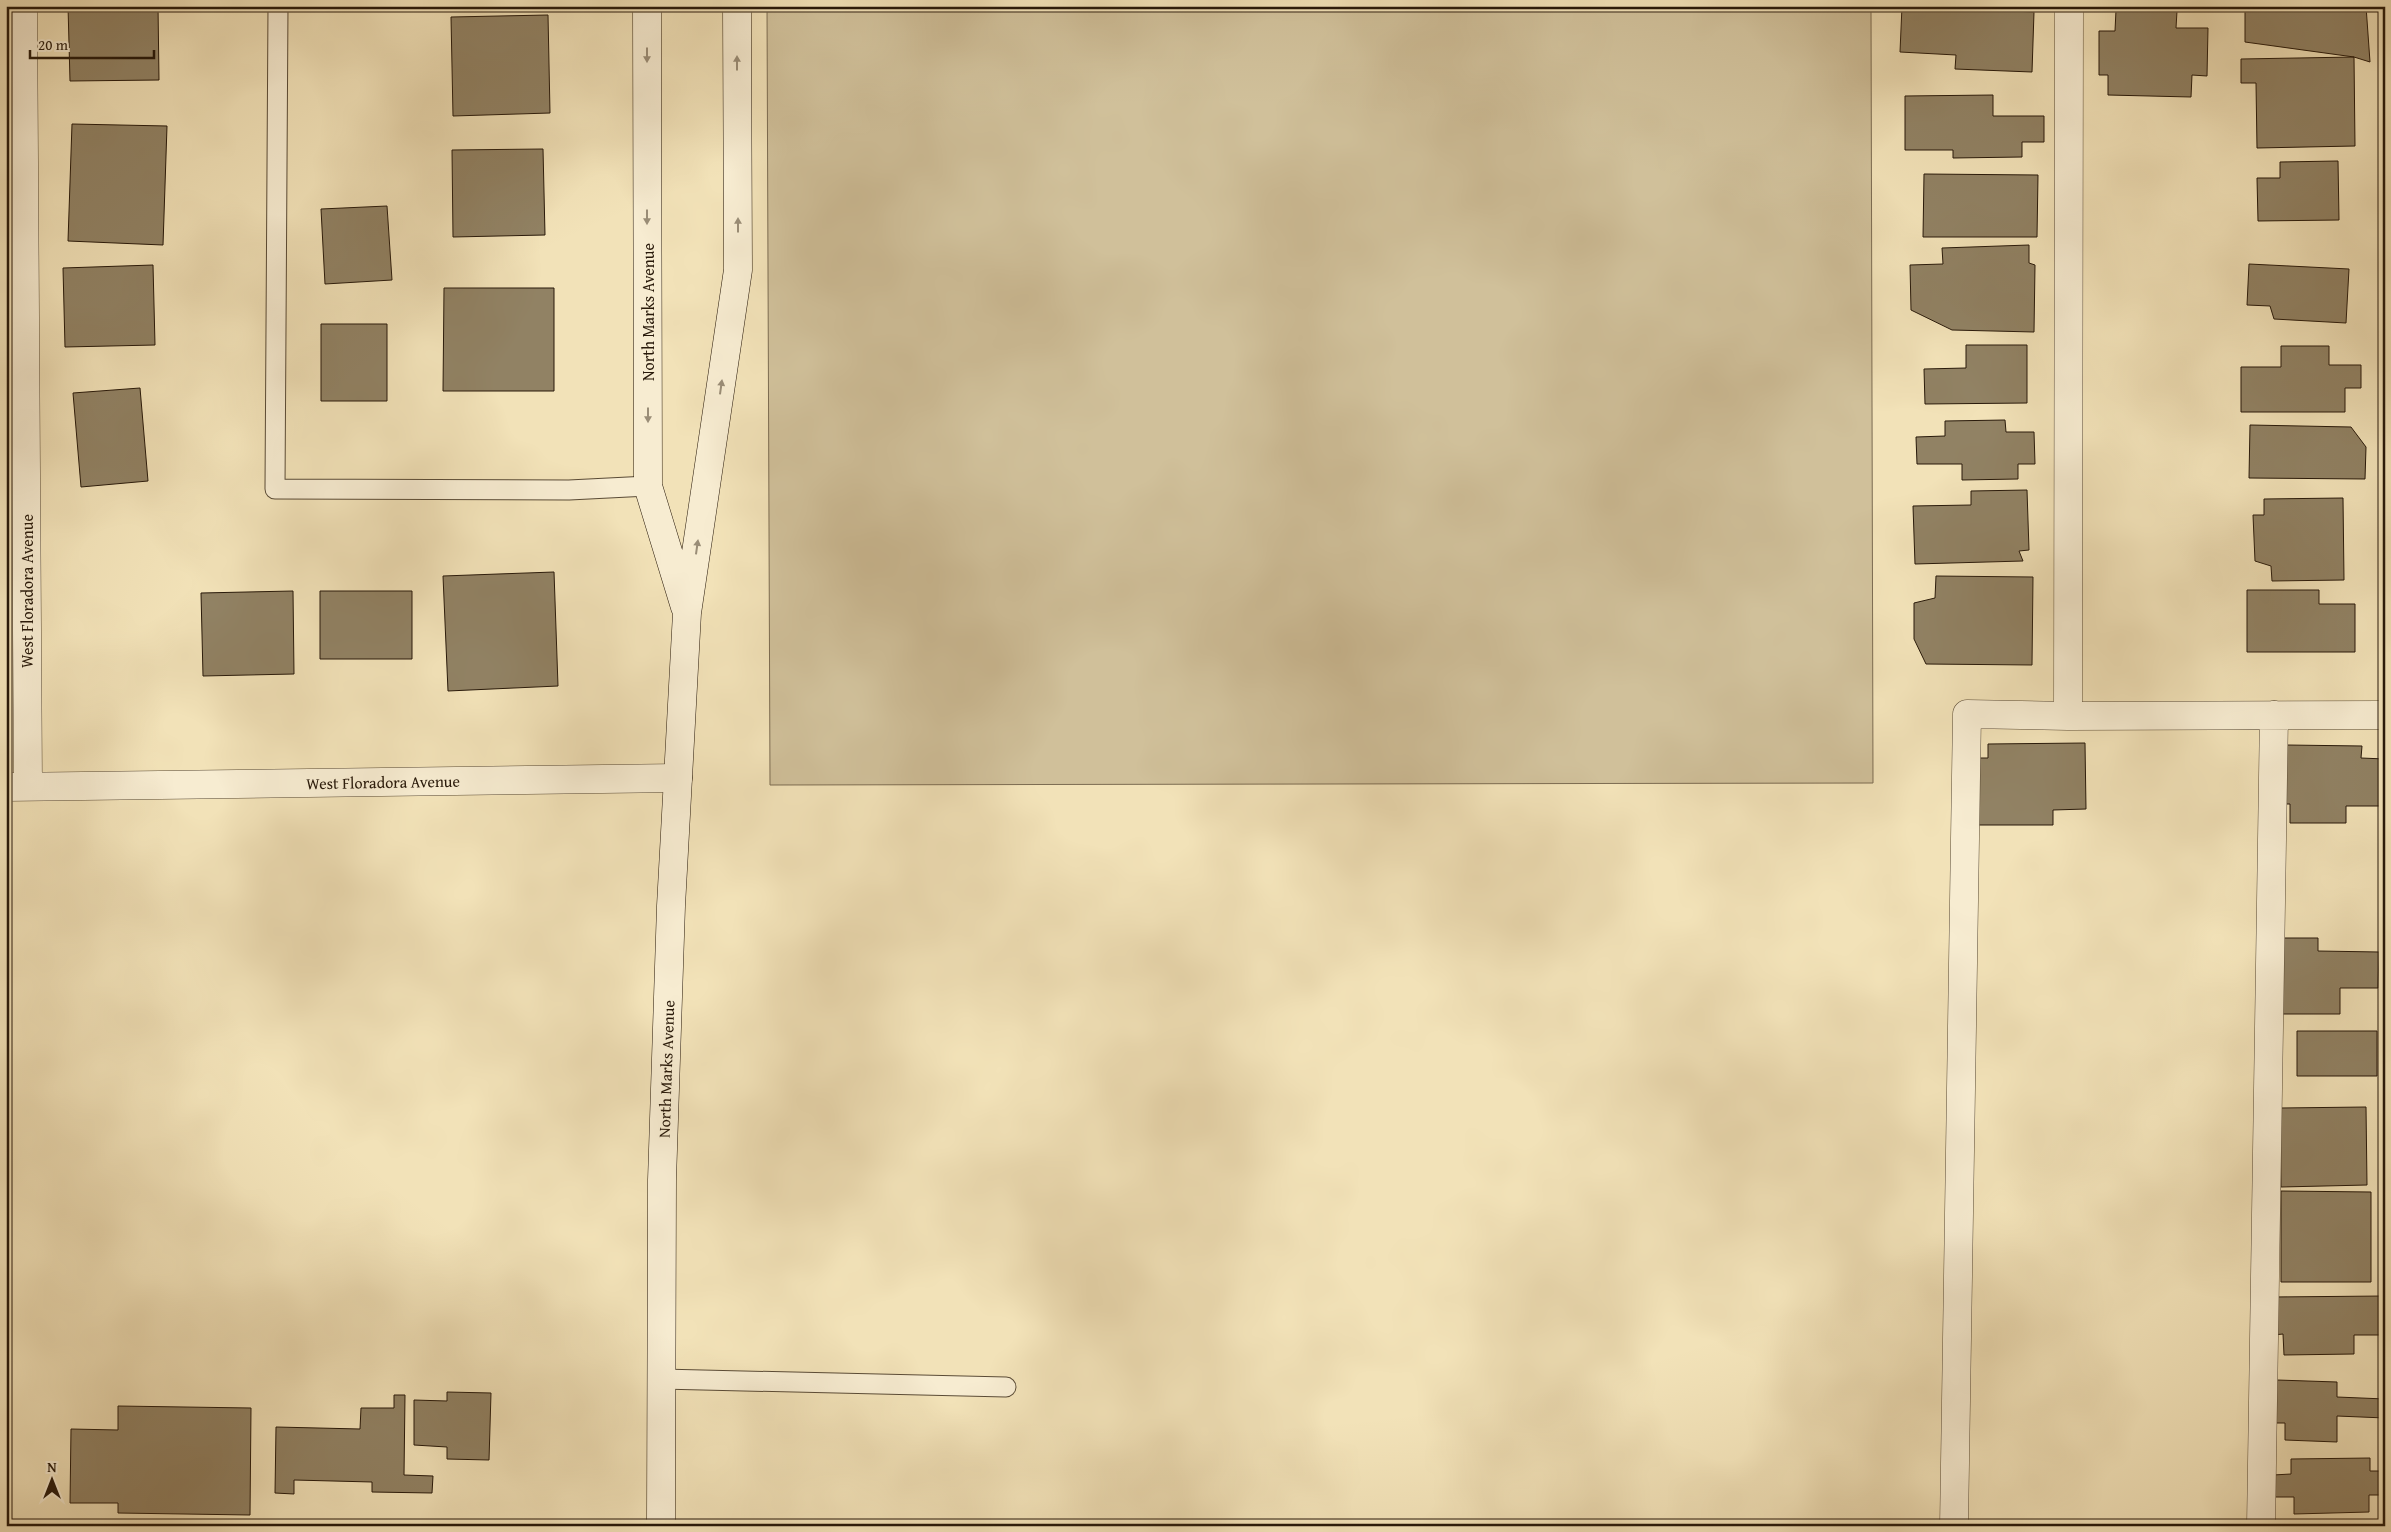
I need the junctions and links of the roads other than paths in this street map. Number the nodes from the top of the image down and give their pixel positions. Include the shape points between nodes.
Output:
1 (23, 6) edge
2 (278, 6) edge
3 (647, 6) edge
4 (737, 6) edge
5 (2069, 6) edge
6 (648, 486) junction
7 (687, 613) junction
8 (2274, 715) junction
9 (2385, 715) edge
10 (2068, 716) junction
11 (678, 778) junction
12 (17, 787) edge
13 (661, 1379) junction
14 (1006, 1387) dead end
15 (661, 1526) edge
16 (1954, 1526) edge
17 (2261, 1526) edge

1 - 12 street, West Floradora Avenue
2 - 6 lane via 274,489 570,490
3 -> 6 street, North Marks Avenue
7 -> 4 street, North Marks Avenue via 738,270
5 - 10 street
6 - 7 street, North Marks Avenue
7 - 11 street, North Marks Avenue
8 - 9 street
8 - 10 street
8 - 17 street
10 - 16 street via 1967,714
11 - 12 street, West Floradora Avenue
11 - 13 street, North Marks Avenue via 662,1180
13 - 14 lane
13 - 15 street, North Marks Avenue

